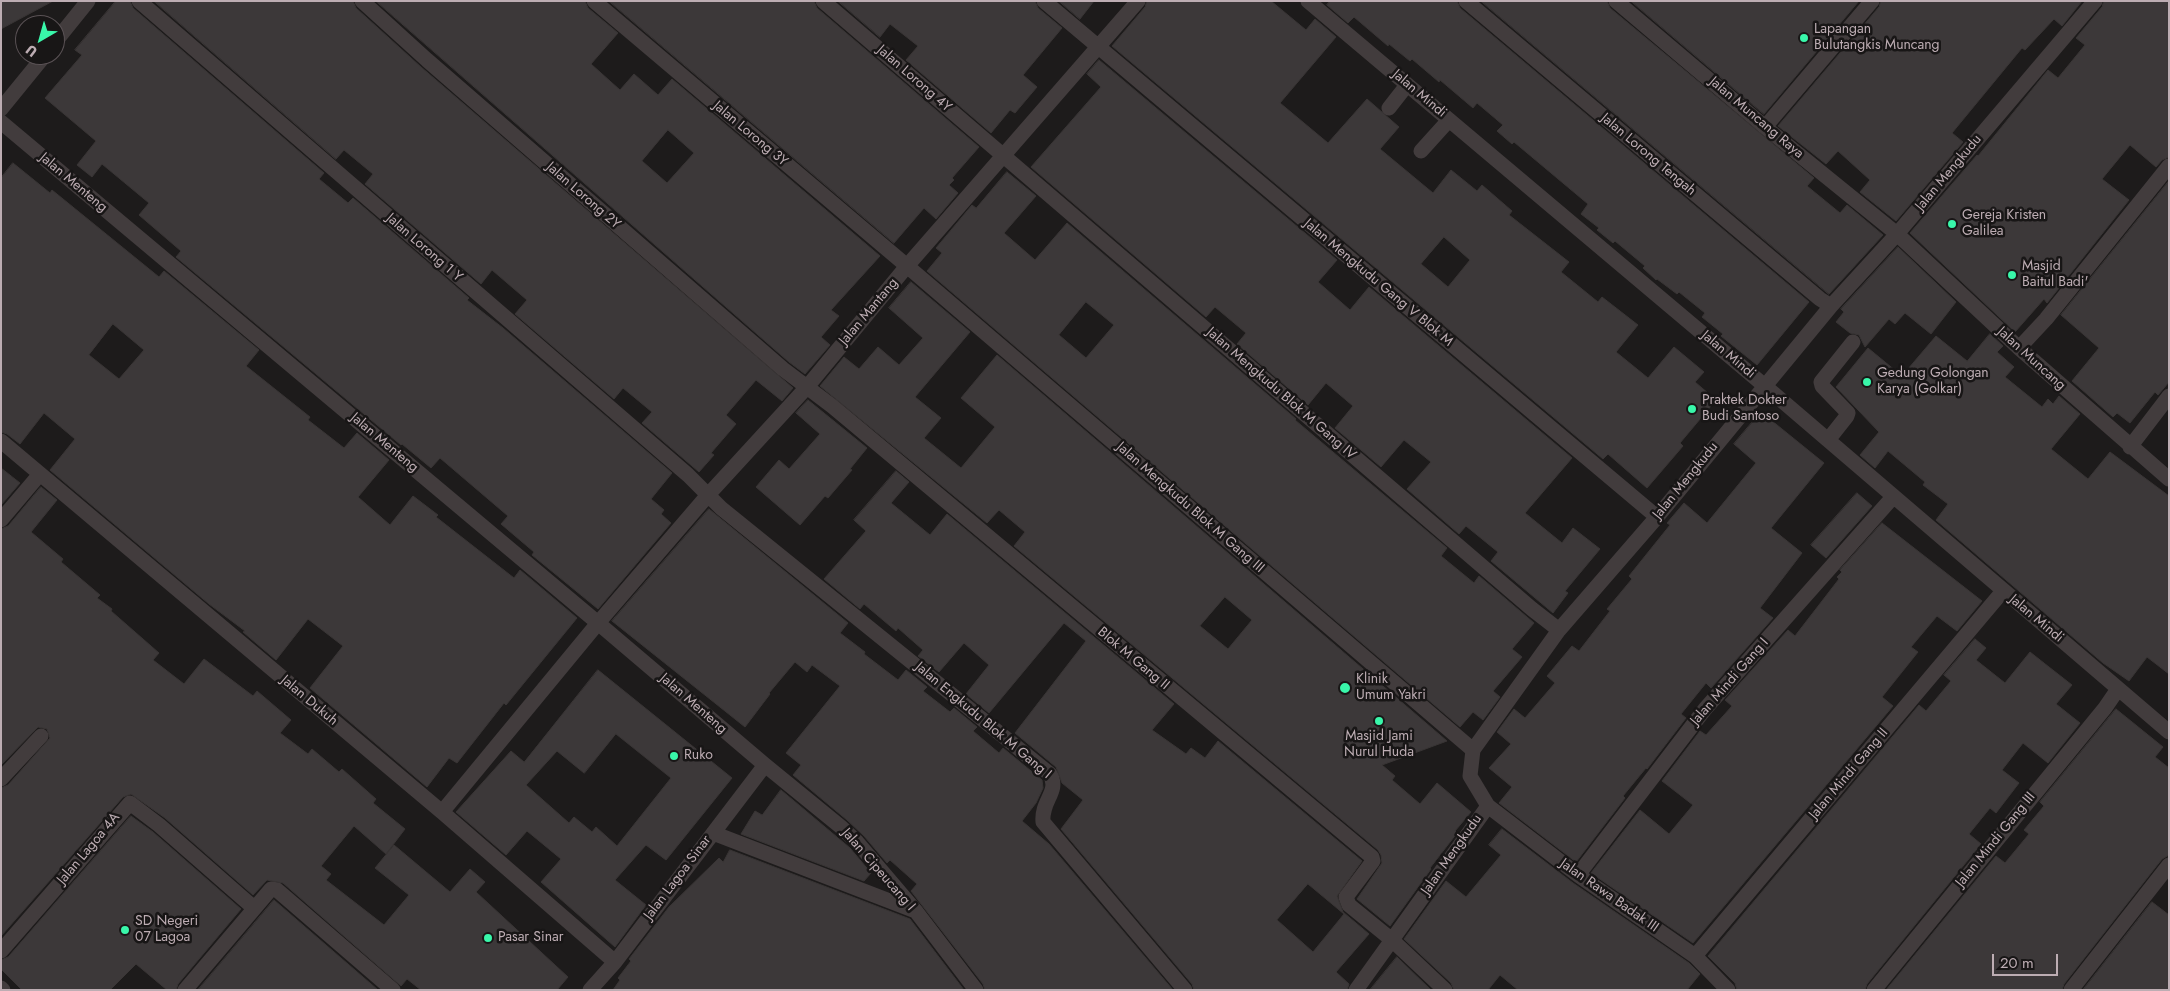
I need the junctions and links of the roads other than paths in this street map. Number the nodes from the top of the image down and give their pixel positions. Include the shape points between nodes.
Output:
1 (88, 1) edge
2 (139, 1) edge
3 (362, 1) edge
4 (594, 1) edge
5 (823, 1) edge
6 (1044, 1) edge
7 (1138, 1) edge
8 (1308, 1) edge
9 (1466, 1) edge
10 (1616, 1) edge
11 (1872, 1) edge
12 (2095, 1) edge
13 (65, 30) edge
14 (1099, 48) junction
15 (37, 65) edge
16 (1407, 85) junction
17 (1388, 108) dead end
18 (1, 109) edge
19 (1449, 120) junction
20 (1, 122) edge
21 (1765, 127) junction
22 (1421, 151) dead end
23 (1004, 156) junction
24 (2169, 166) edge
25 (1897, 234) junction
26 (907, 266) junction
27 (1831, 306) junction
28 (1853, 342) dead end
29 (2019, 348) junction
30 (807, 387) junction
31 (1766, 387) junction
32 (2169, 396) edge
33 (1828, 440) junction
34 (1, 441) edge
35 (2130, 447) junction
36 (40, 474) junction
37 (2169, 479) edge
38 (708, 495) junction
39 (1893, 497) junction
40 (1657, 517) junction
41 (1, 520) edge
42 (2003, 591) junction
43 (598, 623) junction
44 (1559, 630) junction
45 (2118, 689) junction
46 (2169, 732) edge
47 (41, 736) dead end
48 (1473, 750) junction
49 (765, 766) junction
50 (1, 778) edge
51 (1488, 806) junction
52 (442, 812) junction
53 (713, 833) junction
54 (2169, 865) edge
55 (1578, 875) junction
56 (254, 908) junction
57 (915, 910) junction
58 (1392, 940) junction
59 (1, 951) edge
60 (1695, 956) junction
61 (615, 962) junction
62 (185, 990) edge
63 (394, 990) edge
64 (590, 990) edge
65 (976, 990) edge
66 (1185, 990) edge
67 (1356, 990) edge
68 (1445, 990) edge
69 (1728, 990) edge
70 (1874, 990) edge
71 (2071, 990) edge

1 - 13 street
2 - 38 street, Jalan Lorong 1 Y
3 - 30 street, Jalan Lorong 2Y
4 - 26 street, Jalan Lorong 3Y
5 - 23 street, Jalan Lorong 4Y
6 - 14 street, Jalan Mengkudu Gang V Blok M
7 - 14 street, Jalan Mantang
8 - 16 street, Jalan Mindi
9 - 27 street, Jalan Lorong Tengah
10 - 21 street, Jalan Muncang Raya
11 - 21 street
12 - 25 street, Jalan Mengkudu
14 - 23 street, Jalan Mantang
14 - 40 street, Jalan Mengkudu Gang V Blok M
15 - 18 street
16 - 17 street
16 - 19 street, Jalan Mindi
19 - 22 street
19 - 31 street, Jalan Mindi
20 - 43 street, Jalan Menteng
21 - 25 street, Jalan Muncang Raya
23 - 26 street, Jalan Mantang
23 - 44 street, Jalan Mengkudu Blok M Gang IV
24 - 29 street
25 - 27 street, Jalan Mengkudu
25 - 29 street, Jalan Muncang
26 - 30 street, Jalan Mantang
26 - 48 street, Jalan Mengkudu Blok M Gang III
27 - 31 street, Jalan Mengkudu
28 - 33 street via 1821,382 1848,413
29 - 35 street, Jalan Muncang
30 - 38 street, Jalan Mantang
30 - 58 street, Blok M Gang II via 1372,857 1374,861 1346,897 1349,905
31 - 33 street, Jalan Mindi
31 - 40 street, Jalan Mengkudu
32 - 35 street
33 - 39 street, Jalan Mindi
34 - 36 street, Jalan Dukuh
35 - 37 street, Jalan Muncang
36 - 41 street
36 - 52 street, Jalan Dukuh
38 - 43 street, Jalan Mantang
38 - 66 street, Jalan Engkudu Blok M Gang I via 1050,774 1054,789 1045,803 1043,822
39 - 42 street, Jalan Mindi
39 - 55 street, Jalan Mindi Gang I via 1705,709
40 - 44 street, Jalan Mengkudu
42 - 45 street, Jalan Mindi
42 - 60 street, Jalan Mindi Gang II
43 - 49 street, Jalan Menteng
43 - 52 street, Jalan Mantang
44 - 48 street, Jalan Mengkudu
45 - 46 street, Jalan Mindi
45 - 70 street, Jalan Mindi Gang III
47 - 50 street
48 - 51 street, Jalan Mengkudu via 1470,776
49 - 53 street, Jalan Lagoa Sinar
49 - 57 street, Jalan Cipeucang I via 857,842
51 - 55 street, Jalan Rawa Badak III
51 - 58 street, Jalan Mengkudu
52 - 61 street, Jalan Dukuh
53 - 57 street
53 - 61 street, Jalan Lagoa Sinar
54 - 71 street
55 - 60 street, Jalan Rawa Badak III
56 - 59 street, Jalan Lagoa 4A via 130,803
56 - 62 street
56 - 63 street via 272,889 277,890
57 - 65 street, Jalan Cipeucang I
58 - 67 street, Jalan Mengkudu
58 - 68 street
60 - 69 street, Jalan Rawa Badak III
61 - 64 street, Jalan Lagoa Sinar

